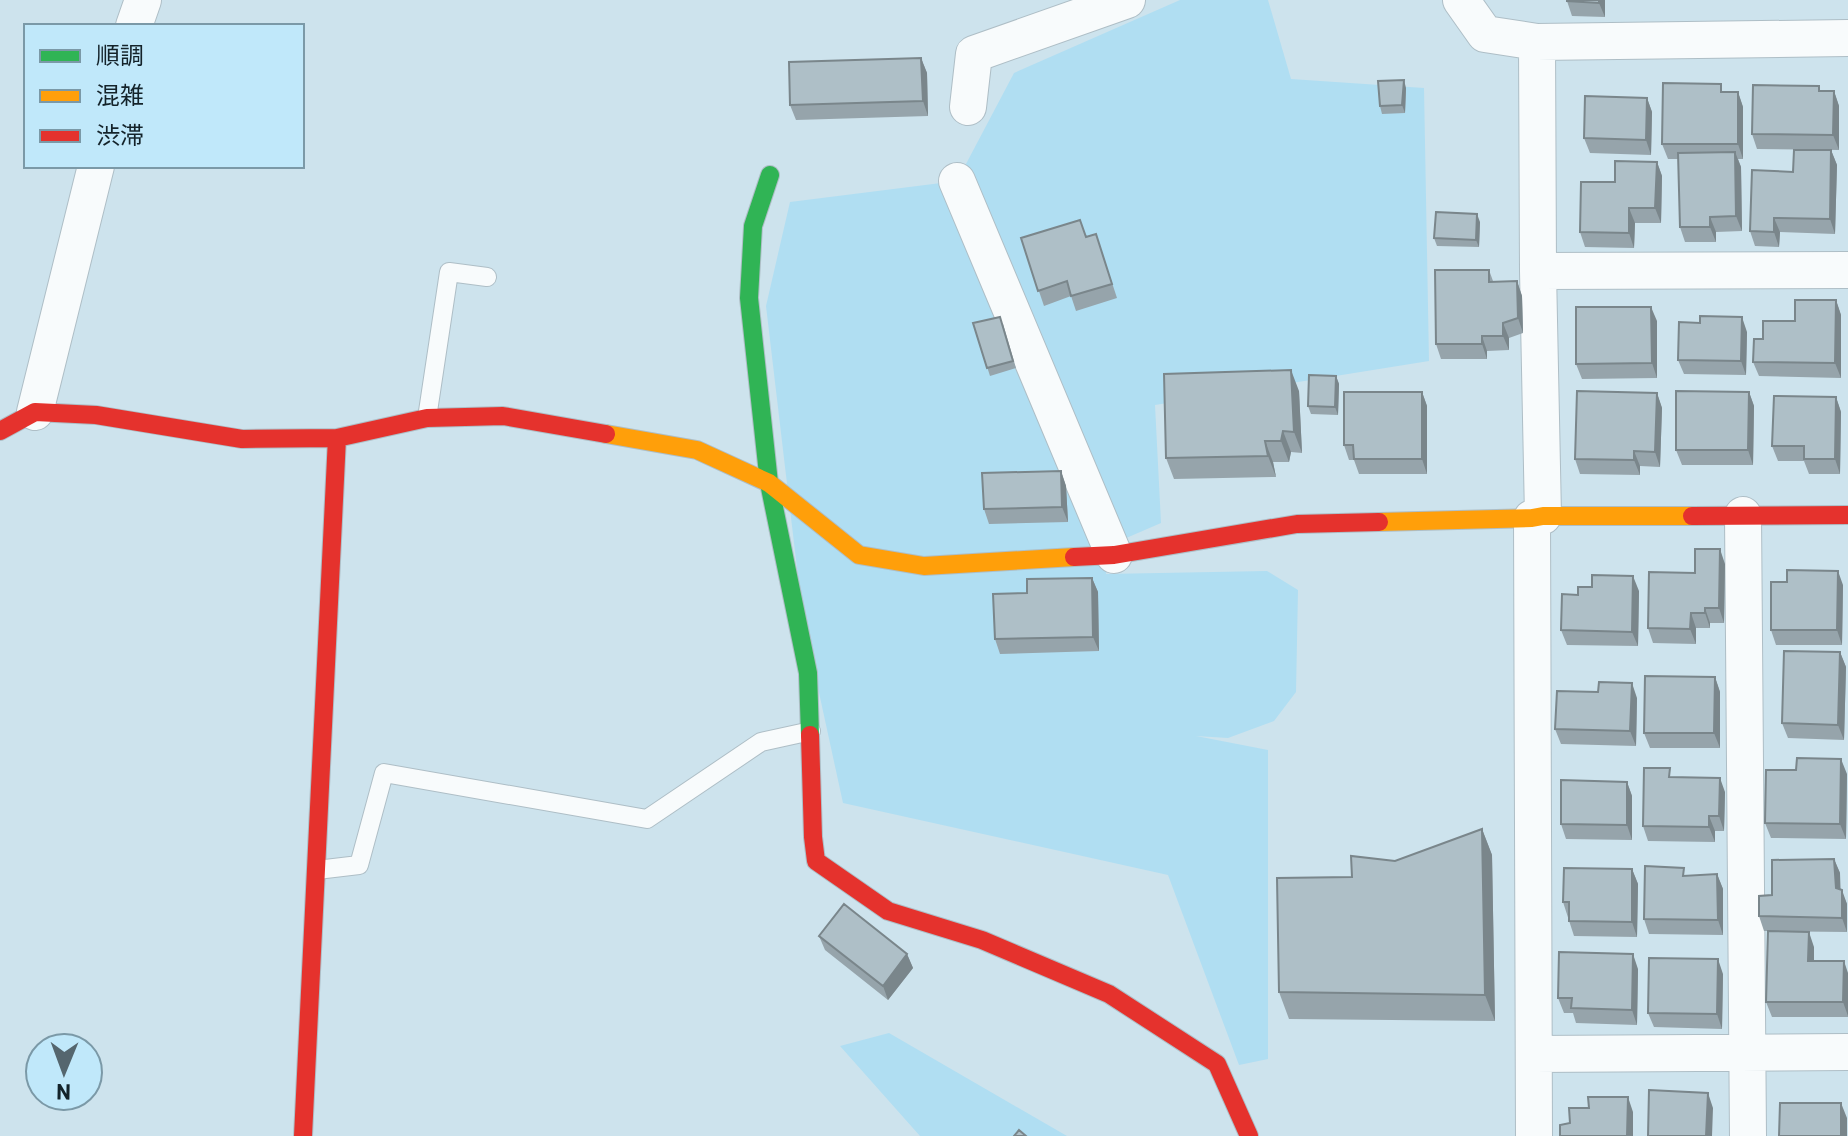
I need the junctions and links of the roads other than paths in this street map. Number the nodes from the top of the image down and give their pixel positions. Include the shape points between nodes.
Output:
1 (143, 0) edge
2 (1127, 0) edge
3 (1461, 0) edge
4 (135, 24) edge
5 (1848, 38) edge
6 (1537, 42) junction
7 (968, 107) dead end
8 (96, 168) edge
9 (770, 175) dead end
10 (957, 181) dead end
11 (1848, 270) edge
12 (1538, 271) junction
13 (487, 277) dead end
14 (35, 412) junction
15 (427, 418) junction
16 (0, 431) edge
17 (337, 438) junction
18 (769, 483) junction
19 (1743, 515) junction
20 (1848, 515) edge
21 (1538, 517) junction
22 (1114, 555) junction
23 (811, 731) junction
24 (316, 870) junction
25 (1848, 1052) edge
26 (1748, 1053) junction
27 (1534, 1054) junction
28 (303, 1136) edge
29 (1249, 1136) edge
30 (1534, 1136) edge
31 (1748, 1136) edge

1 - 4 street
2 - 7 street via 974,54
3 - 6 street via 1485,34
5 - 6 street
6 - 12 street
8 - 14 street
9 - 18 street via 753,226 749,298
10 - 22 street
11 - 12 street
12 - 21 street
13 - 15 lane via 449,272
14 - 16 street
14 - 17 street via 96,415 242,439
15 - 17 street
15 - 18 street via 503,416 697,450
17 - 24 street
18 - 22 street via 859,555 924,566
18 - 23 street via 808,673
19 - 20 street
19 - 21 street
19 - 26 street
21 - 22 street via 1297,524
21 - 27 street
23 - 24 lane via 761,742 647,819 384,773 359,865
23 - 29 street via 816,861 888,911 982,940 1109,994 1217,1064
24 - 28 street
25 - 26 street
26 - 27 street
26 - 31 street
27 - 30 street

